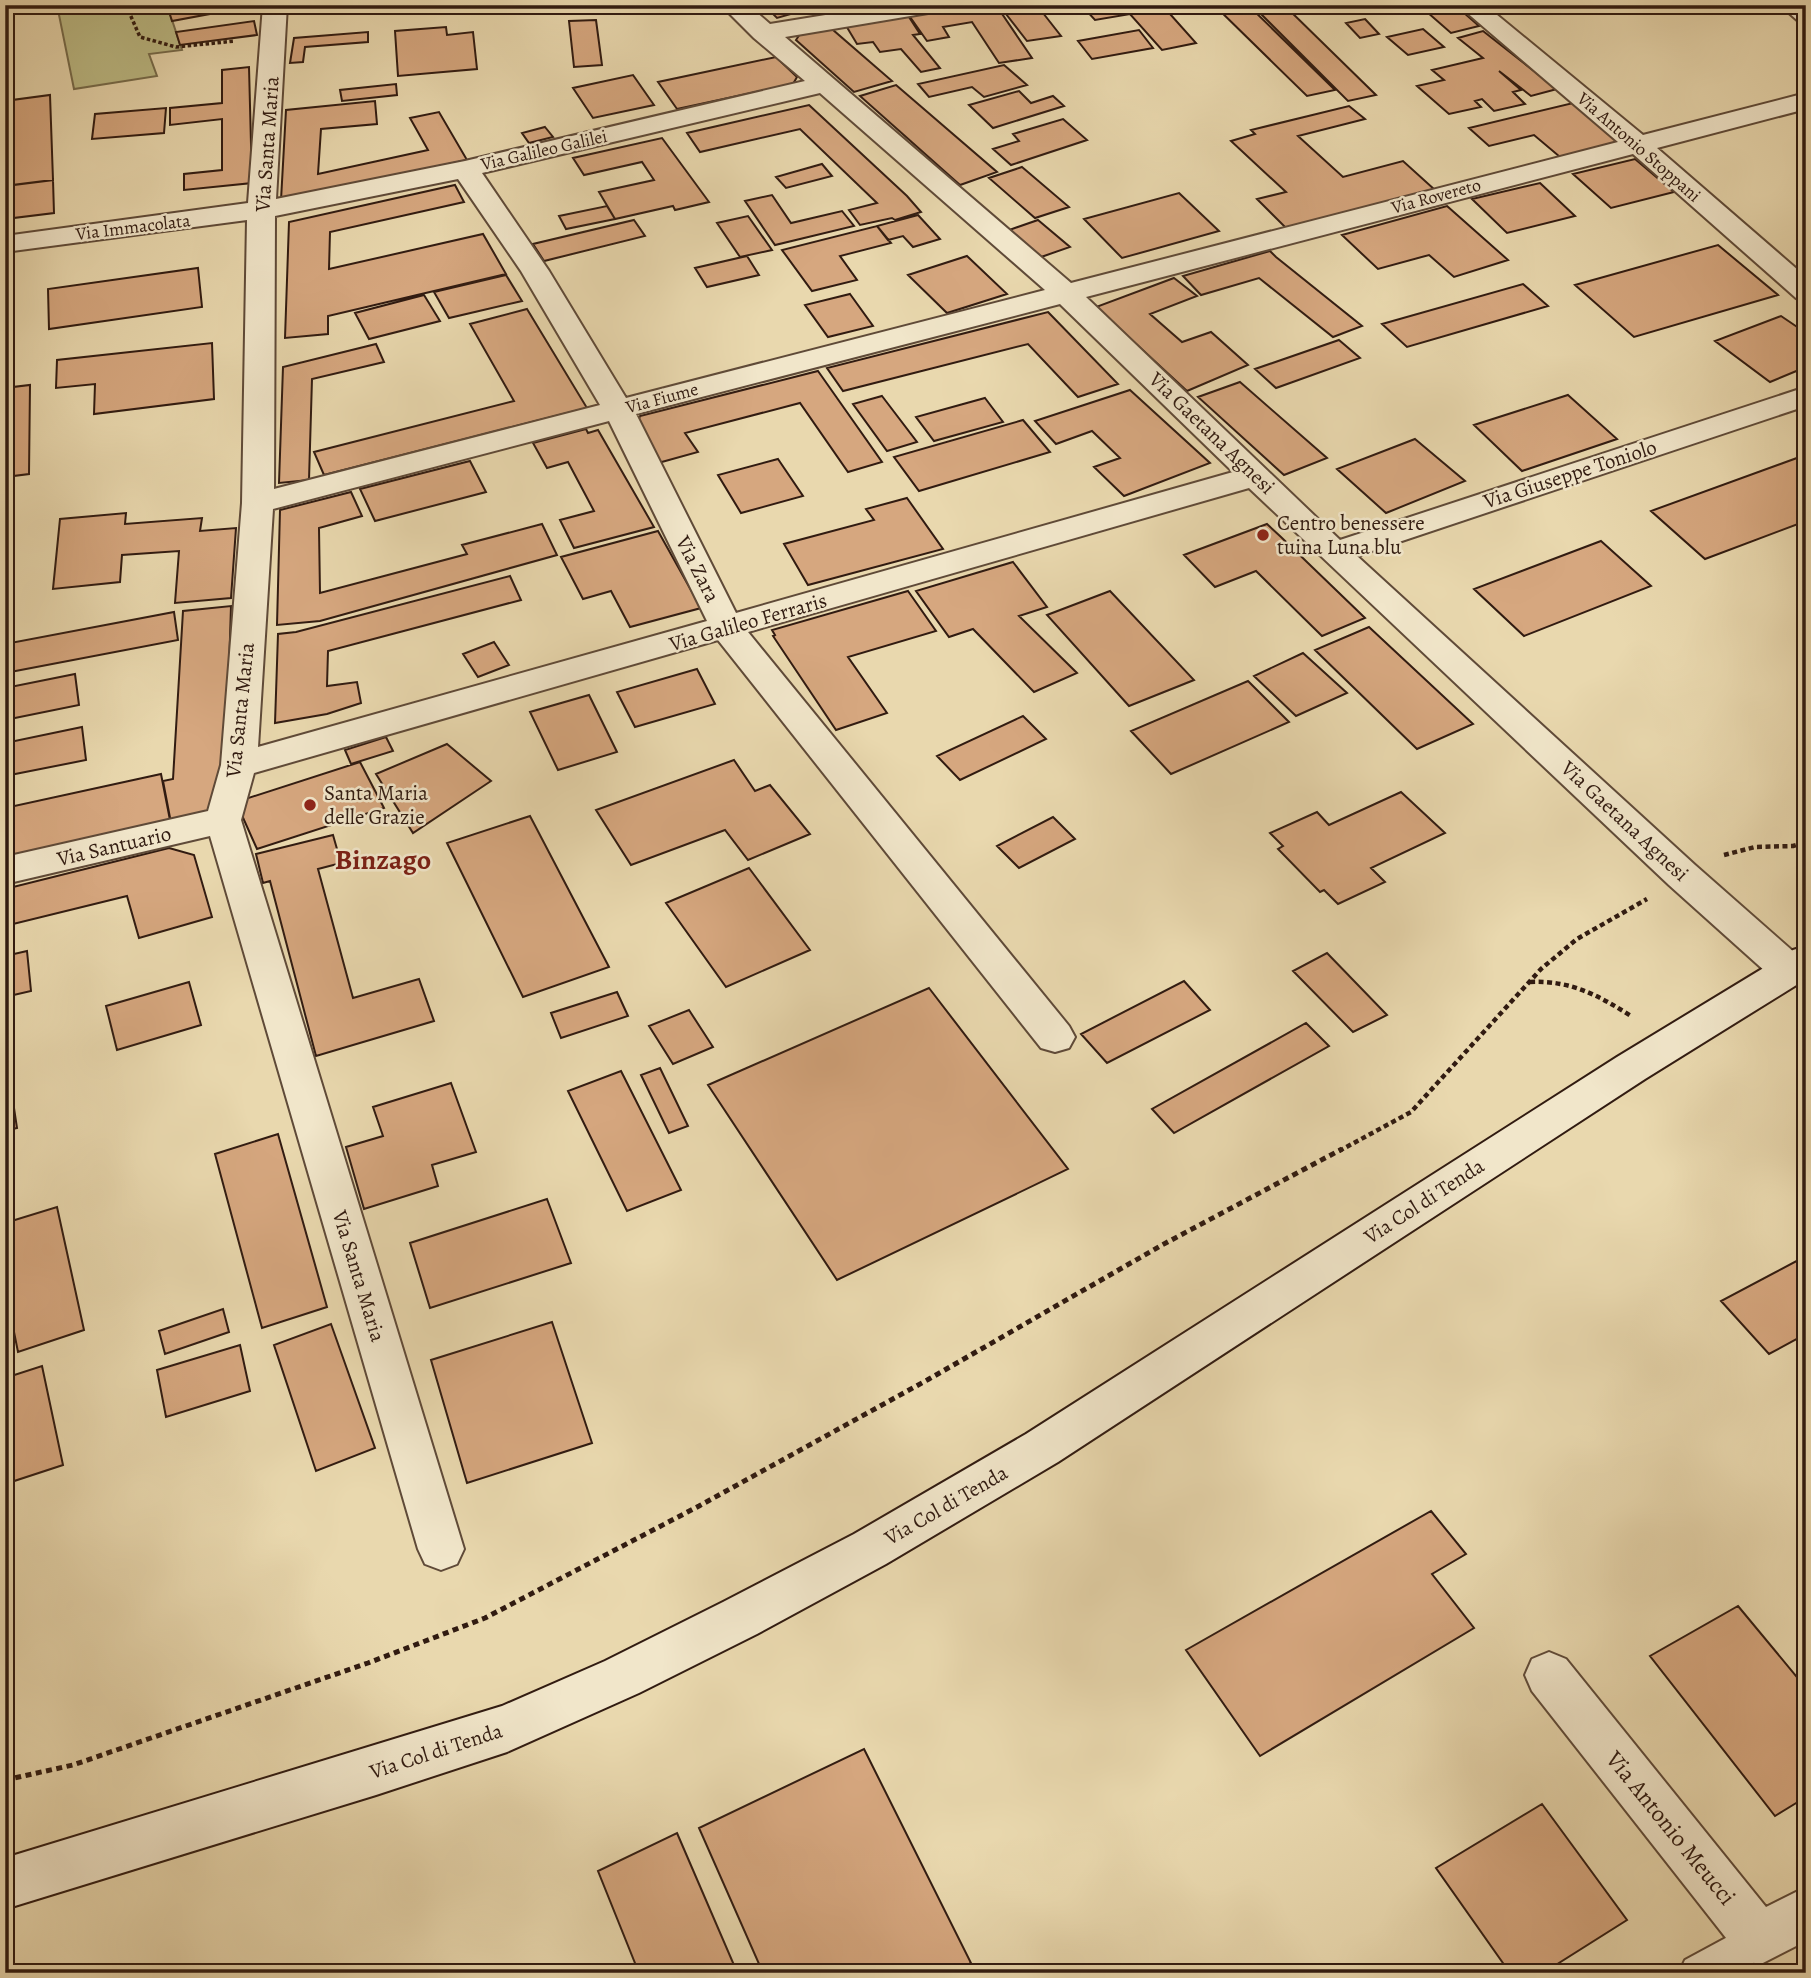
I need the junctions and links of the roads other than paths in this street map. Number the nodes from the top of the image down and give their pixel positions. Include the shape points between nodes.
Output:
1 (275, 5) edge
2 (733, 5) edge
3 (934, 5) edge
4 (1471, 5) edge
5 (1793, 5) edge
6 (1806, 15) edge
7 (764, 33) junction
8 (826, 84) junction
9 (1806, 101) edge
10 (1636, 143) junction
11 (465, 169) junction
12 (261, 211) junction
13 (5, 244) edge
14 (1806, 292) edge
15 (1066, 293) junction
16 (1806, 396) edge
17 (618, 409) junction
18 (1256, 476) junction
19 (258, 503) junction
20 (1334, 553) junction
21 (727, 628) junction
22 (239, 765) junction
23 (223, 820) junction
24 (5, 871) edge
25 (1801, 972) edge
26 (1055, 1037) dead end
27 (441, 1549) dead end
28 (1549, 1675) dead end
29 (5, 1884) edge
30 (1806, 1913) edge
31 (1759, 1939) junction
32 (1698, 1973) edge

1 - 12 street, Via Santa Maria
2 - 7 street, Via Gaetana Agnesi
3 - 7 street
4 - 10 street, Via Antonio Stoppani
5 - 6 street
7 - 8 street, Via Gaetana Agnesi
8 - 11 street, Via Galileo Galilei
8 - 15 street, Via Gaetana Agnesi
9 - 10 street, Via Rovereto
10 - 14 street, Via Antonio Stoppani
10 - 15 street, Via Rovereto
11 - 12 street, Via Galileo Galilei
11 - 17 street, Via Zara via 535,271
12 - 13 street, Via Immacolata
12 - 19 street, Via Santa Maria
15 - 17 street, Via Fiume
15 - 18 street, Via Gaetana Agnesi
16 - 20 street, Via Giuseppe Toniolo
17 - 19 street, Via Fiume
17 - 21 street, Via Zara
18 - 20 street, Via Gaetana Agnesi
18 - 21 street, Via Galileo Ferraris
19 - 22 street, Via Santa Maria
20 - 25 street, Via Gaetana Agnesi via 1682,875
21 - 22 street, Via Galileo Ferraris
21 - 26 street, Via Zara
22 - 23 street, Via Santa Maria
23 - 24 street, Via Santuario
23 - 27 street, Via Santa Maria
25 - 29 street, Via Col di Tenda via 1665,1046 1042,1448 870,1549 740,1618 507,1728
28 - 31 street, Via Antonio Meucci
30 - 31 street
31 - 32 lane

